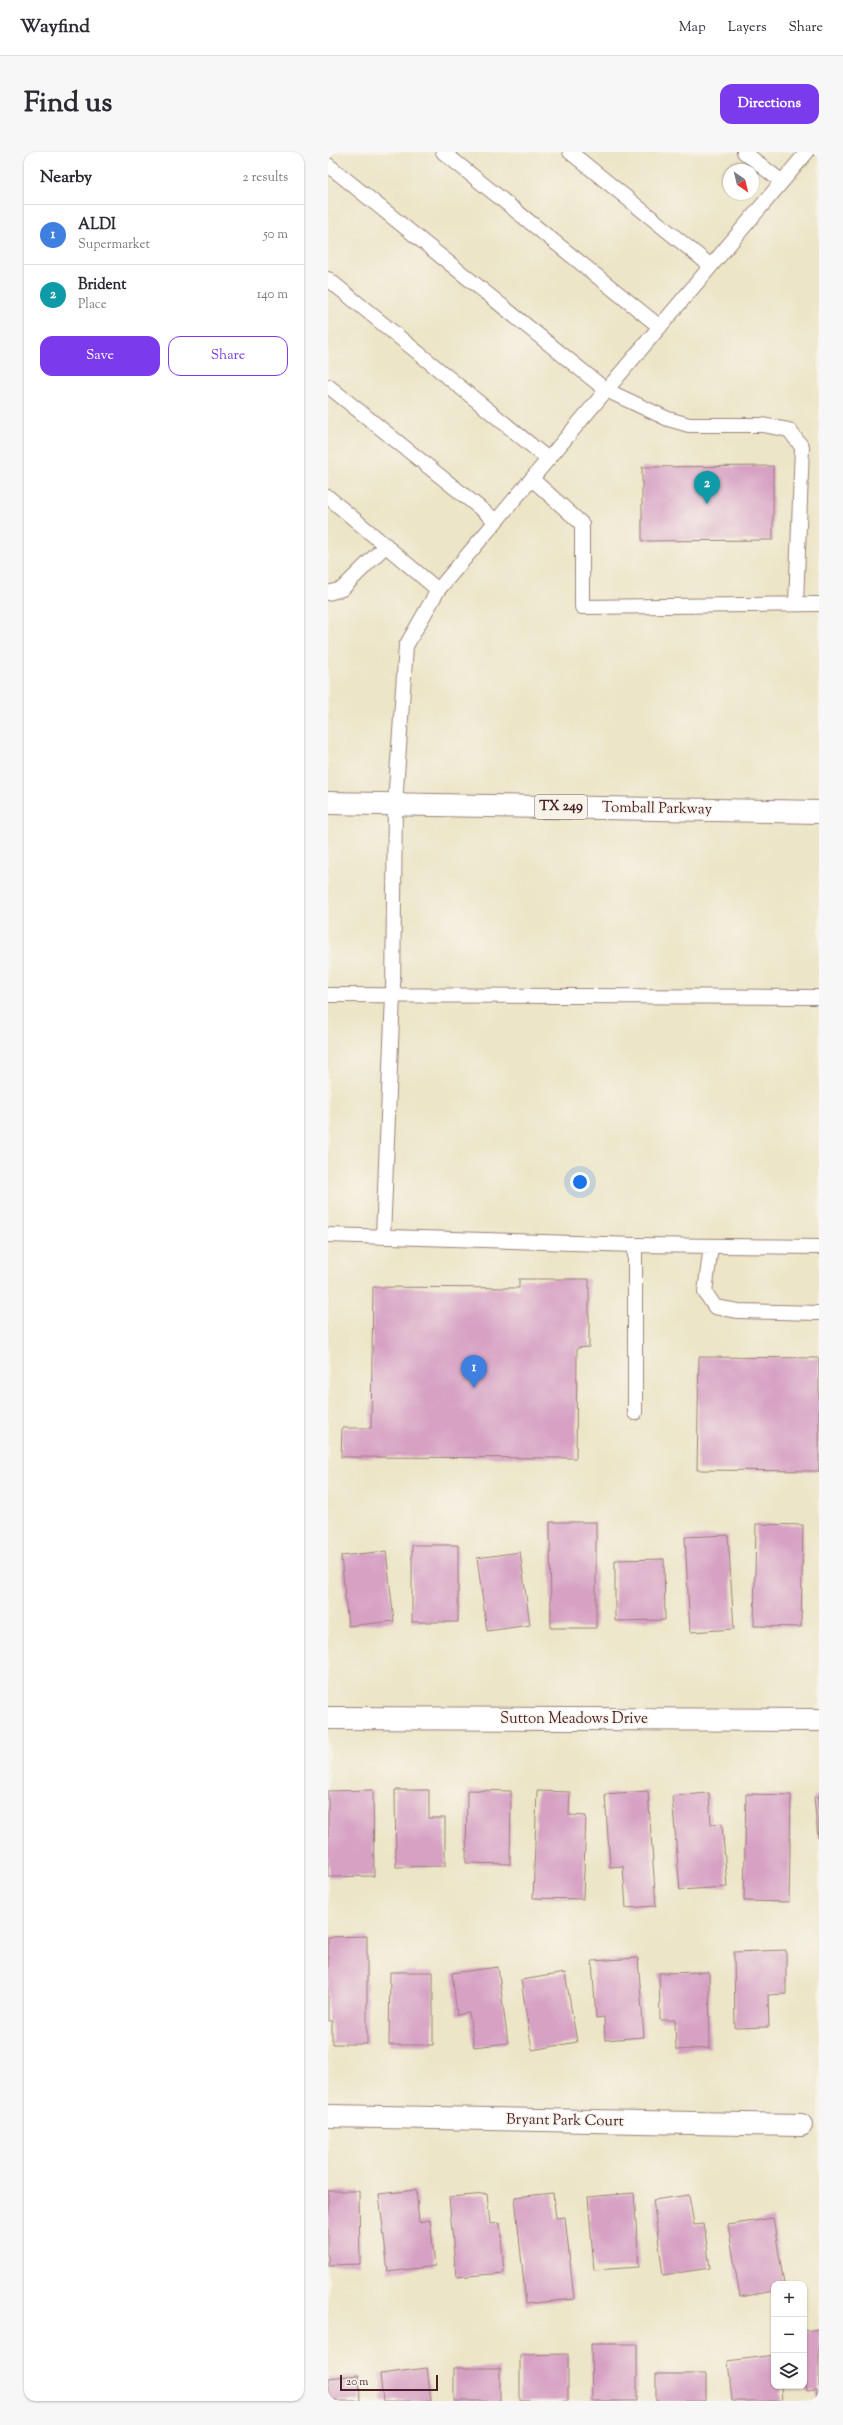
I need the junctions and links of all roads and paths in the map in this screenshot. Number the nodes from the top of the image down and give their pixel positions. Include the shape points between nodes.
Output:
1 (443, 152) edge
2 (570, 152) edge
3 (744, 152) edge
4 (807, 152) edge
5 (328, 165) edge
6 (782, 182) junction
7 (711, 266) junction
8 (328, 279) edge
9 (660, 327) junction
10 (328, 386) edge
11 (606, 390) junction
12 (548, 459) junction
13 (532, 479) junction
14 (328, 497) edge
15 (496, 521) junction
16 (386, 545) junction
17 (438, 590) junction
18 (328, 593) edge
19 (796, 604) junction
20 (819, 604) edge
21 (328, 803) edge
22 (395, 804) junction
23 (819, 812) edge
24 (328, 995) edge
25 (393, 995) junction
26 (819, 997) edge
27 (328, 1235) edge
28 (383, 1236) junction
29 (635, 1246) junction
30 (710, 1246) junction
31 (819, 1247) edge
32 (819, 1313) edge
33 (636, 1413) dead end
34 (328, 1718) edge
35 (819, 1720) edge
36 (328, 2116) edge
37 (801, 2125) dead end

1 - 9 lane
2 - 7 lane
3 - 6 lane
4 - 6 lane
5 - 11 lane
6 - 7 lane
7 - 9 lane
8 - 12 lane
9 - 11 lane
10 - 15 lane
11 - 12 lane
11 - 19 lane via 668,419 689,424 763,425 789,430 802,447
12 - 13 lane
13 - 15 lane
13 - 19 lane via 582,524 582,607
14 - 16 lane
15 - 17 lane
16 - 17 lane
16 - 18 lane via 342,589
17 - 22 lane via 406,646
19 - 20 lane
21 - 22 street, Tomball Parkway / TX 249
22 - 23 street, Tomball Parkway / TX 249
22 - 25 lane
24 - 25 lane
25 - 26 lane
25 - 28 lane
27 - 28 lane
28 - 29 lane
29 - 30 lane
29 - 33 lane
30 - 31 lane
30 - 32 lane via 705,1292 715,1306 738,1311
34 - 35 street, Sutton Meadows Drive
36 - 37 street, Bryant Park Court

